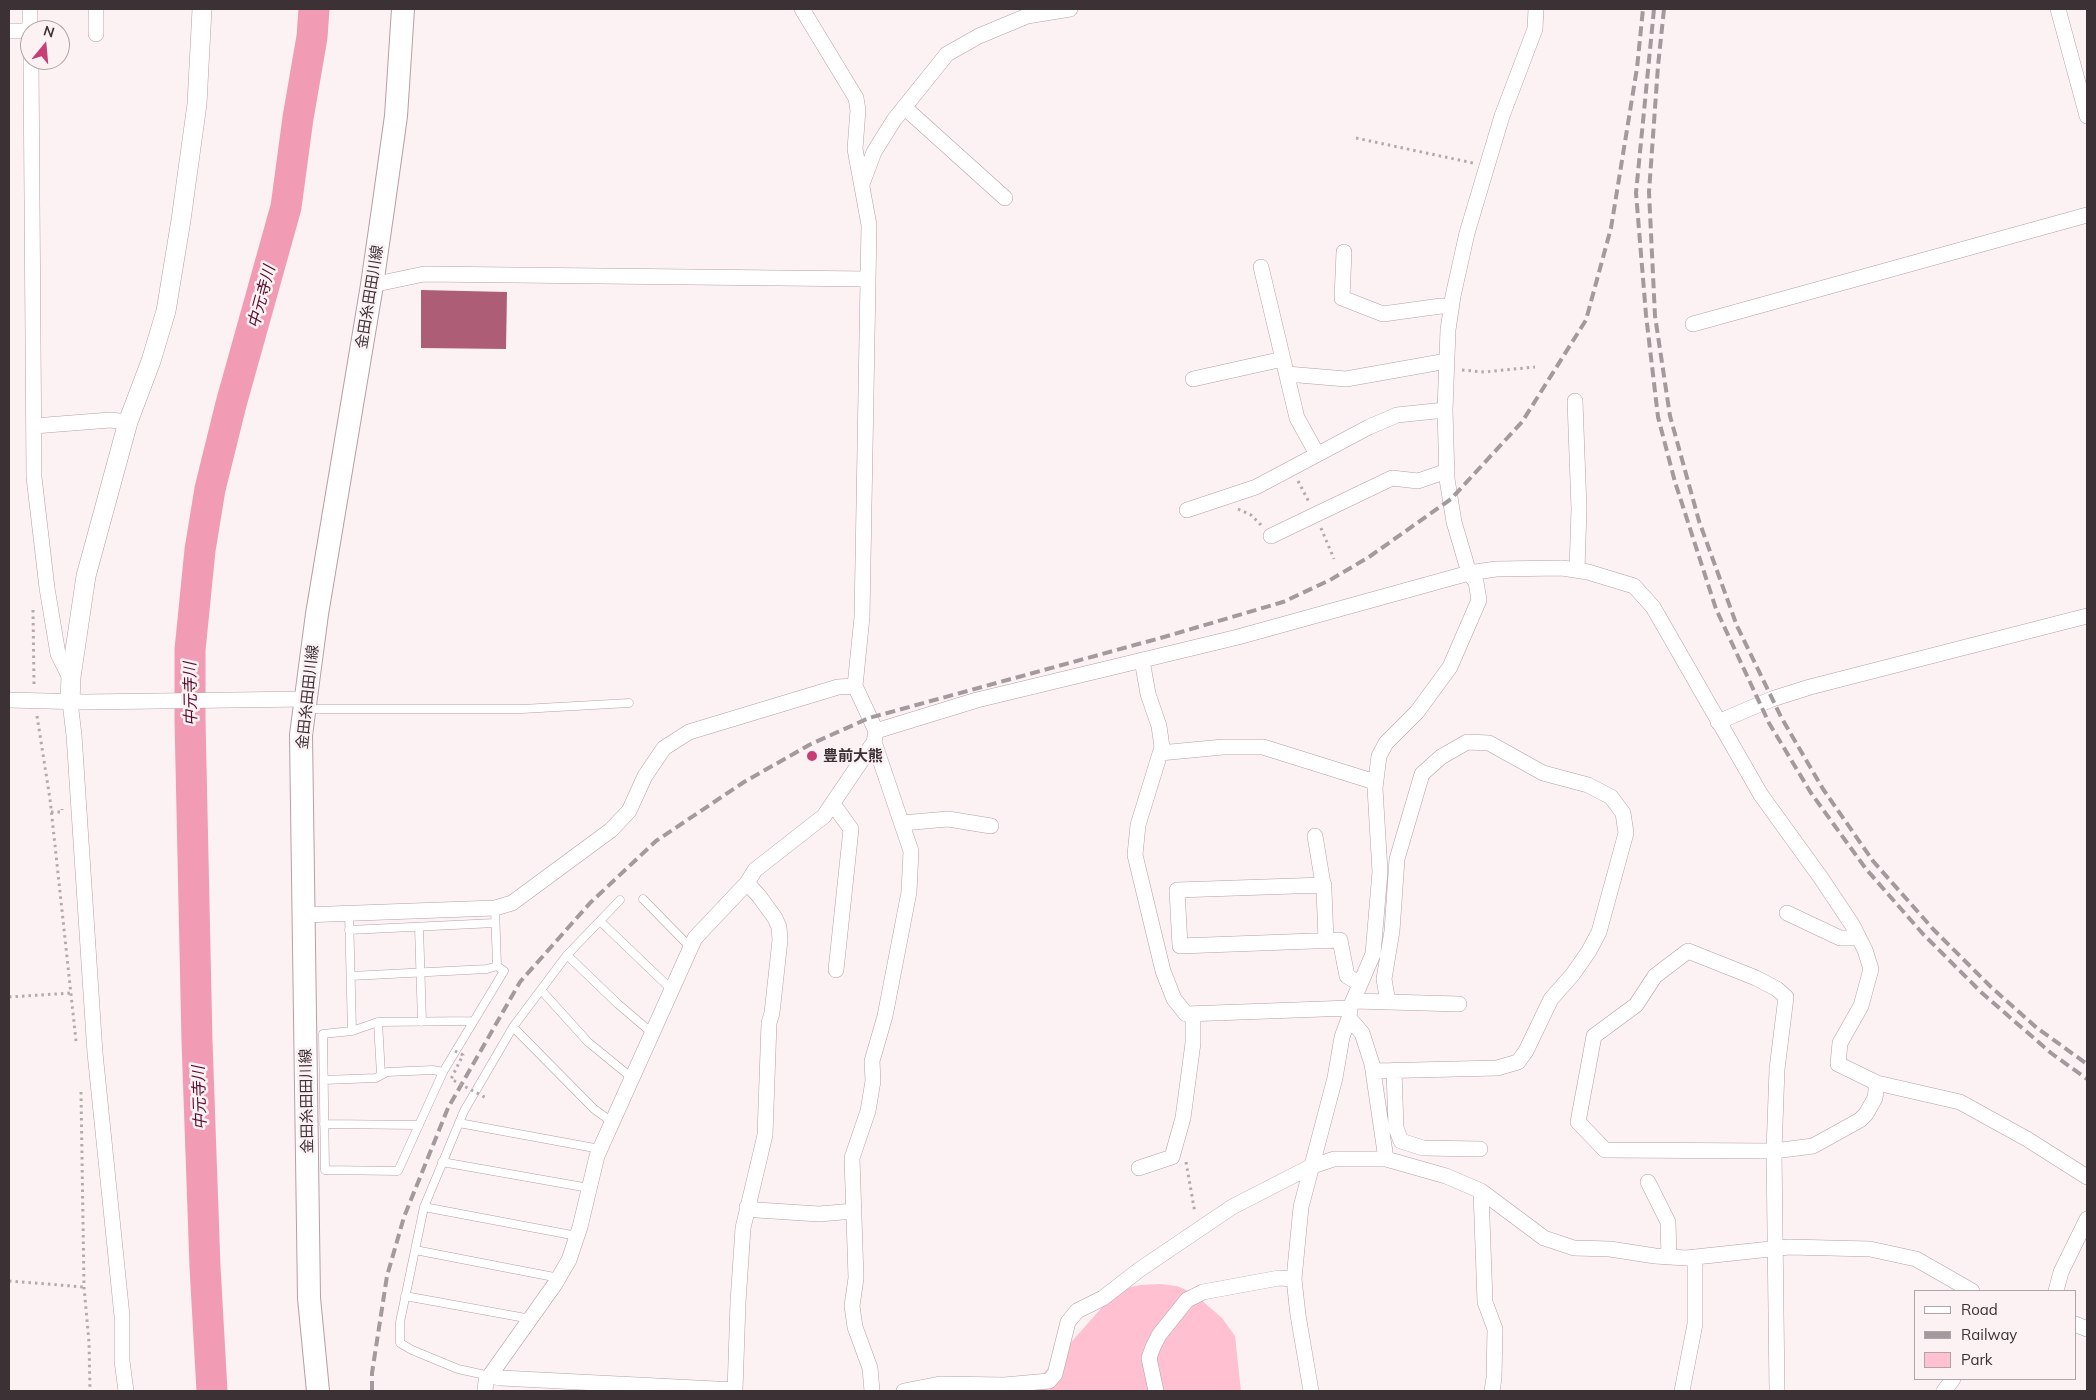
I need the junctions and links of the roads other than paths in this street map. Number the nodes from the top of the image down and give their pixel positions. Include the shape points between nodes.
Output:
1 (96, 9) edge
2 (202, 9) edge
3 (403, 9) edge
4 (802, 9) edge
5 (1070, 9) edge
6 (1536, 9) edge
7 (2058, 9) edge
8 (96, 34) dead end
9 (30, 70) edge
10 (904, 107) junction
11 (2087, 116) edge
12 (862, 184) junction
13 (1005, 198) dead end
14 (2087, 215) edge
15 (1344, 252) dead end
16 (1261, 267) dead end
17 (868, 279) junction
18 (372, 286) junction
19 (1451, 307) junction
20 (1693, 324) dead end
21 (1283, 359) junction
22 (1446, 365) junction
23 (1287, 374) junction
24 (1193, 379) dead end
25 (1576, 401) dead end
26 (1445, 410) junction
27 (128, 422) junction
28 (34, 426) junction
29 (1317, 454) junction
30 (1447, 471) junction
31 (1187, 510) dead end
32 (1271, 536) road end
33 (1577, 570) junction
34 (1469, 573) junction
35 (2087, 616) edge
36 (1142, 660) junction
37 (71, 680) junction
38 (855, 686) junction
39 (9, 700) edge
40 (77, 702) junction
41 (301, 702) junction
42 (629, 703) dead end
43 (1718, 722) junction
44 (875, 736) junction
45 (1160, 753) junction
46 (1375, 782) junction
47 (833, 804) junction
48 (902, 823) junction
49 (991, 826) dead end
50 (1315, 836) dead end
51 (747, 883) junction
52 (1324, 885) junction
53 (643, 899) dead end
54 (620, 900) dead end
55 (495, 908) junction
56 (1787, 913) dead end
57 (349, 914) junction
58 (304, 915) junction
59 (600, 921) junction
60 (496, 924) junction
61 (419, 927) junction
62 (349, 930) junction
63 (1858, 938) junction
64 (1326, 940) junction
65 (691, 948) junction
66 (567, 955) junction
67 (497, 966) junction
68 (836, 970) dead end
69 (421, 972) junction
70 (351, 976) junction
71 (1360, 984) junction
72 (541, 990) junction
73 (672, 990) junction
74 (1388, 1002) junction
75 (1458, 1004) dead end
76 (1351, 1009) junction
77 (1193, 1014) junction
78 (473, 1021) junction
79 (378, 1022) junction
80 (422, 1022) junction
81 (513, 1028) junction
82 (352, 1030) junction
83 (652, 1033) junction
84 (1394, 1070) junction
85 (1373, 1071) junction
86 (443, 1072) junction
87 (381, 1075) junction
88 (632, 1078) junction
89 (324, 1080) junction
90 (1877, 1083) junction
91 (612, 1122) junction
92 (459, 1123) junction
93 (324, 1124) junction
94 (419, 1124) junction
95 (600, 1149) junction
96 (1480, 1149) dead end
97 (1774, 1151) junction
98 (1386, 1159) junction
99 (442, 1162) junction
100 (1310, 1167) junction
101 (1139, 1168) dead end
102 (2087, 1177) edge
103 (1648, 1182) dead end
104 (589, 1188) junction
105 (1481, 1191) junction
106 (424, 1207) junction
107 (747, 1207) junction
108 (854, 1211) junction
109 (2087, 1219) edge
110 (577, 1236) junction
111 (1774, 1249) junction
112 (414, 1250) junction
113 (1669, 1257) junction
114 (1695, 1257) junction
115 (559, 1278) junction
116 (1294, 1279) junction
117 (1970, 1290) edge
118 (2056, 1290) edge
119 (405, 1296) junction
120 (530, 1319) junction
121 (490, 1376) junction
122 (1952, 1380) edge
123 (969, 1388) edge
124 (735, 1390) edge
125 (126, 1391) edge
126 (318, 1391) edge
127 (485, 1391) edge
128 (872, 1391) edge
129 (904, 1391) edge
130 (1156, 1391) edge
131 (1310, 1391) edge
132 (1492, 1391) edge
133 (1682, 1391) edge
134 (1778, 1391) edge
135 (1944, 1391) edge

1 - 8 street
2 - 27 street via 197,104 166,311
3 - 18 main road, 金田糸田田川線 via 396,116
4 - 12 street via 856,98 855,149
5 - 10 street via 1027,16 979,36 947,54
6 - 19 street via 1535,29 1502,116 1467,233
7 - 11 street
9 - 28 street
10 - 12 street via 874,152
10 - 13 street
12 - 17 street via 869,225
14 - 20 street
15 - 19 street via 1342,298 1382,314
16 - 21 street
17 - 18 street via 424,274
17 - 38 street via 862,617
18 - 41 main road, 金田糸田田川線
19 - 22 street
21 - 23 street
21 - 24 street
22 - 23 street via 1346,378
22 - 26 street
23 - 29 street via 1298,418
25 - 33 street
26 - 29 street via 1397,415
26 - 30 street
27 - 28 street via 110,420
27 - 37 street via 86,576
28 - 37 street via 34,477 47,588 58,654
29 - 31 street via 1256,487
30 - 32 street via 1418,482 1392,478
30 - 34 street via 1454,522
33 - 34 street via 1496,569
33 - 43 street via 1634,586 1653,607
34 - 36 street
34 - 46 street via 1476,582 1479,600 1450,667 1417,712 1386,743 1379,756
35 - 43 street via 1810,687
36 - 44 street via 977,700
36 - 45 street via 1148,694 1159,726
37 - 40 street
38 - 44 street
38 - 55 street via 838,687 698,729 672,742 664,748 645,776 629,811 611,830 512,902
39 - 40 street
40 - 41 street
40 - 125 street via 74,744 95,1053 122,1316
41 - 42 lane via 522,709
41 - 58 main road, 金田糸田田川線
43 - 63 street via 1760,795 1821,878
44 - 47 street
44 - 48 street
45 - 46 street via 1223,746 1263,747
45 - 77 street via 1138,825 1135,855 1163,971 1174,999 1186,1014
46 - 71 street via 1380,872 1373,954
47 - 51 street via 824,816 755,870
47 - 68 street via 851,829
48 - 49 street via 948,819
48 - 108 street via 911,851 909,892 885,1016 872,1061 873,1080 868,1111 852,1158
50 - 52 street
51 - 65 street via 695,938
51 - 107 street via 774,918 780,940 769,1023 765,1135
52 - 64 street
52 - 64 street via 1177,890 1180,946
53 - 65 lane
54 - 59 lane
55 - 57 street
55 - 60 lane
56 - 63 street via 1840,938
57 - 58 street
57 - 62 lane
58 - 126 main road, 金田糸田田川線 via 309,1298
59 - 66 lane
59 - 73 lane
60 - 61 lane
60 - 67 lane
61 - 62 lane
61 - 69 lane
62 - 70 lane
63 - 90 street via 1871,969 1861,1006 1840,1043 1838,1064
64 - 71 street via 1340,940 1347,976
65 - 73 street
66 - 72 lane
66 - 83 lane
67 - 69 lane
67 - 78 lane via 504,971
69 - 70 lane
69 - 80 lane
70 - 82 lane
71 - 76 street
72 - 81 lane
72 - 88 lane via 588,1042
73 - 83 street
74 - 75 street
74 - 76 street
74 - 84 street via 1384,979 1392,932 1397,859 1422,774 1441,757 1467,742 1489,744 1543,773 1588,785 1611,797 1623,813 1626,833 1599,932 1573,974 1551,999 1518,1062 1497,1068
76 - 77 street
76 - 85 street
76 - 100 street via 1342,1038 1336,1078
77 - 101 street via 1193,1043 1176,1146 1172,1157
78 - 80 lane
78 - 86 lane
79 - 80 lane
79 - 82 lane
79 - 87 lane
81 - 91 lane via 594,1109
81 - 92 lane
82 - 89 lane via 323,1034
83 - 88 street
84 - 85 street
84 - 96 street via 1396,1128 1401,1141 1422,1148
85 - 98 street
86 - 87 lane via 387,1072
86 - 94 lane
87 - 89 lane via 376,1078
88 - 91 street
89 - 93 lane
90 - 97 street via 1875,1098 1860,1120 1813,1146
90 - 102 street via 1960,1102 2027,1138
91 - 95 street
92 - 95 lane
92 - 99 lane
93 - 94 lane
93 - 94 lane via 325,1170 398,1171
95 - 104 street
97 - 97 street via 1605,1150 1578,1122 1594,1036 1636,1005 1656,976 1688,951 1756,978 1786,997 1777,1069
97 - 111 street
98 - 100 street via 1334,1159
98 - 105 street via 1446,1176
99 - 104 lane
99 - 106 lane
100 - 116 street via 1301,1206
100 - 123 street via 1232,1207 1077,1312 1068,1322 1055,1374 1049,1382
103 - 113 street via 1668,1222
104 - 110 street
105 - 113 street via 1544,1238 1574,1248
105 - 132 street via 1485,1302 1494,1329
106 - 110 lane
106 - 112 lane
107 - 108 street via 819,1214
107 - 124 street via 738,1302
108 - 128 street via 856,1278 852,1306 855,1327 870,1368
109 - 118 street via 2061,1272
110 - 115 street via 570,1260
111 - 114 street
111 - 117 street via 1870,1249 1916,1260
111 - 134 street
112 - 115 lane
112 - 119 lane
113 - 114 street
114 - 133 street via 1695,1324
115 - 120 street
116 - 130 street via 1279,1278 1202,1292 1187,1300 1153,1347 1150,1358
116 - 131 street
119 - 120 lane
119 - 121 lane via 400,1343 458,1369
120 - 121 street
121 - 124 street
121 - 127 street
122 - 135 street
123 - 129 street via 940,1384

